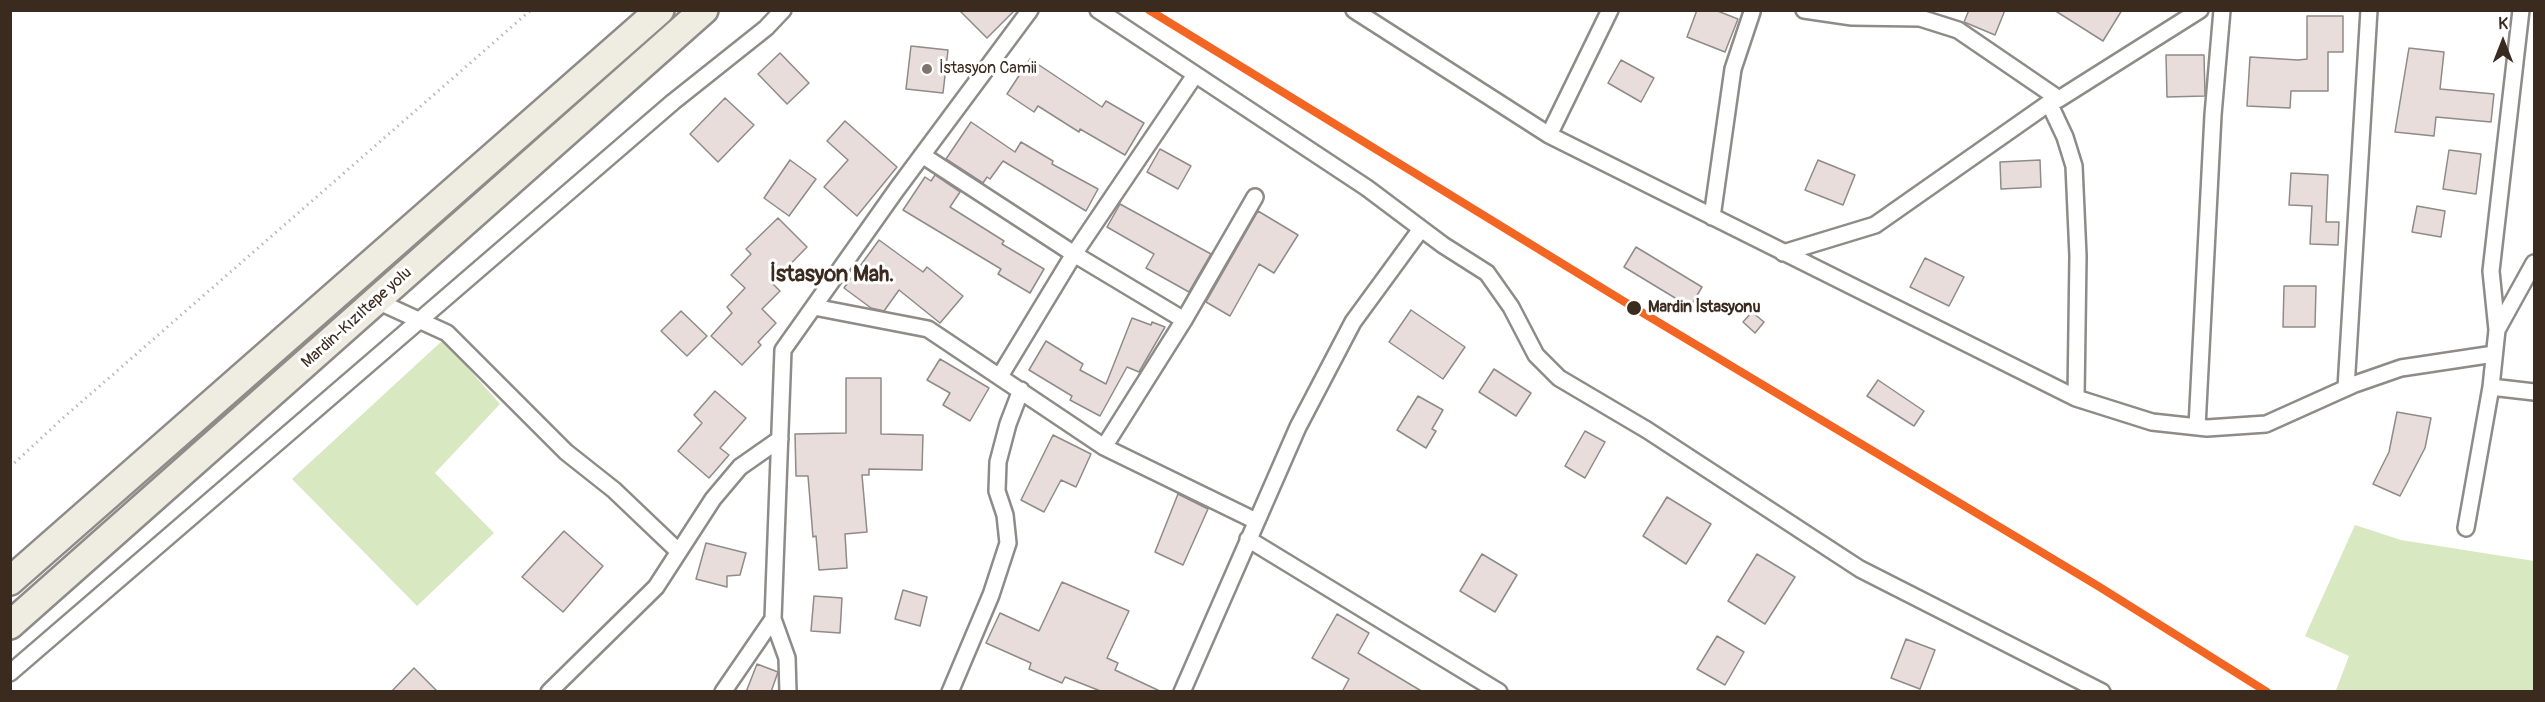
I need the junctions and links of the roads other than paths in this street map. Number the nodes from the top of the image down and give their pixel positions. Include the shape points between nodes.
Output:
1 (660, 10) edge
2 (704, 10) edge
3 (783, 10) edge
4 (1030, 10) edge
5 (1098, 10) edge
6 (1354, 10) edge
7 (1610, 10) edge
8 (1804, 10) edge
9 (2200, 10) edge
10 (2222, 10) edge
11 (2369, 10) edge
12 (2520, 10) edge
13 (1753, 11) edge
14 (1195, 75) junction
15 (2054, 101) junction
16 (1549, 135) junction
17 (922, 155) junction
18 (1254, 197) dead end
19 (1712, 217) junction
20 (1421, 228) junction
21 (1783, 253) junction
22 (1074, 254) junction
23 (2535, 263) edge
24 (376, 301) junction
25 (814, 307) junction
26 (1184, 320) junction
27 (421, 321) junction
28 (2496, 330) junction
29 (2494, 354) junction
30 (1000, 376) junction
31 (2491, 387) junction
32 (2346, 388) junction
33 (1021, 390) junction
34 (2535, 392) edge
35 (2076, 398) junction
36 (2197, 427) junction
37 (780, 439) junction
38 (1104, 447) junction
39 (1256, 521) junction
40 (2466, 528) dead end
41 (1248, 539) junction
42 (678, 551) junction
43 (10, 581) edge
44 (773, 619) junction
45 (10, 625) edge
46 (10, 673) edge
47 (549, 692) edge
48 (723, 692) edge
49 (788, 692) edge
50 (950, 692) edge
51 (1182, 692) edge
52 (1500, 692) edge
53 (2102, 692) edge

1 - 43 highway, Mardin-Kızıltepe yolu
2 - 24 highway, Mardin-Kızıltepe yolu
3 - 27 street
4 - 17 street
5 - 14 street
6 - 16 street
7 - 16 street
8 - 15 street via 1852,17 1920,18 1958,30
9 - 15 street
10 - 36 street
11 - 32 street
12 - 28 street via 2491,271
13 - 19 street via 1734,69
14 - 20 street
14 - 22 street
15 - 21 street via 1875,225
15 - 35 street via 2074,166 2078,256
16 - 19 street
17 - 22 street
17 - 25 street
18 - 26 street
19 - 21 street
20 - 39 street via 1353,322 1298,427
20 - 53 street via 1487,273 1511,307 1536,355 1559,378 1647,430 1860,569
21 - 35 street
22 - 26 street
22 - 30 street
23 - 28 street
24 - 27 street
24 - 45 highway, Mardin-Kızıltepe yolu
25 - 30 street via 928,329
25 - 37 street via 783,350
26 - 38 street
27 - 42 street via 447,333 566,452 614,490
27 - 46 street
28 - 29 street
29 - 31 street
29 - 32 street via 2402,368
30 - 33 street
31 - 34 street
31 - 40 street
32 - 36 street via 2266,424
33 - 38 street
33 - 50 street via 998,462 997,491 1008,543 991,595
35 - 36 street via 2152,422
37 - 42 street via 740,467
37 - 44 street
38 - 39 street
39 - 41 street
41 - 51 street
41 - 52 street
42 - 47 street via 656,587
44 - 48 street
44 - 49 street via 788,658

